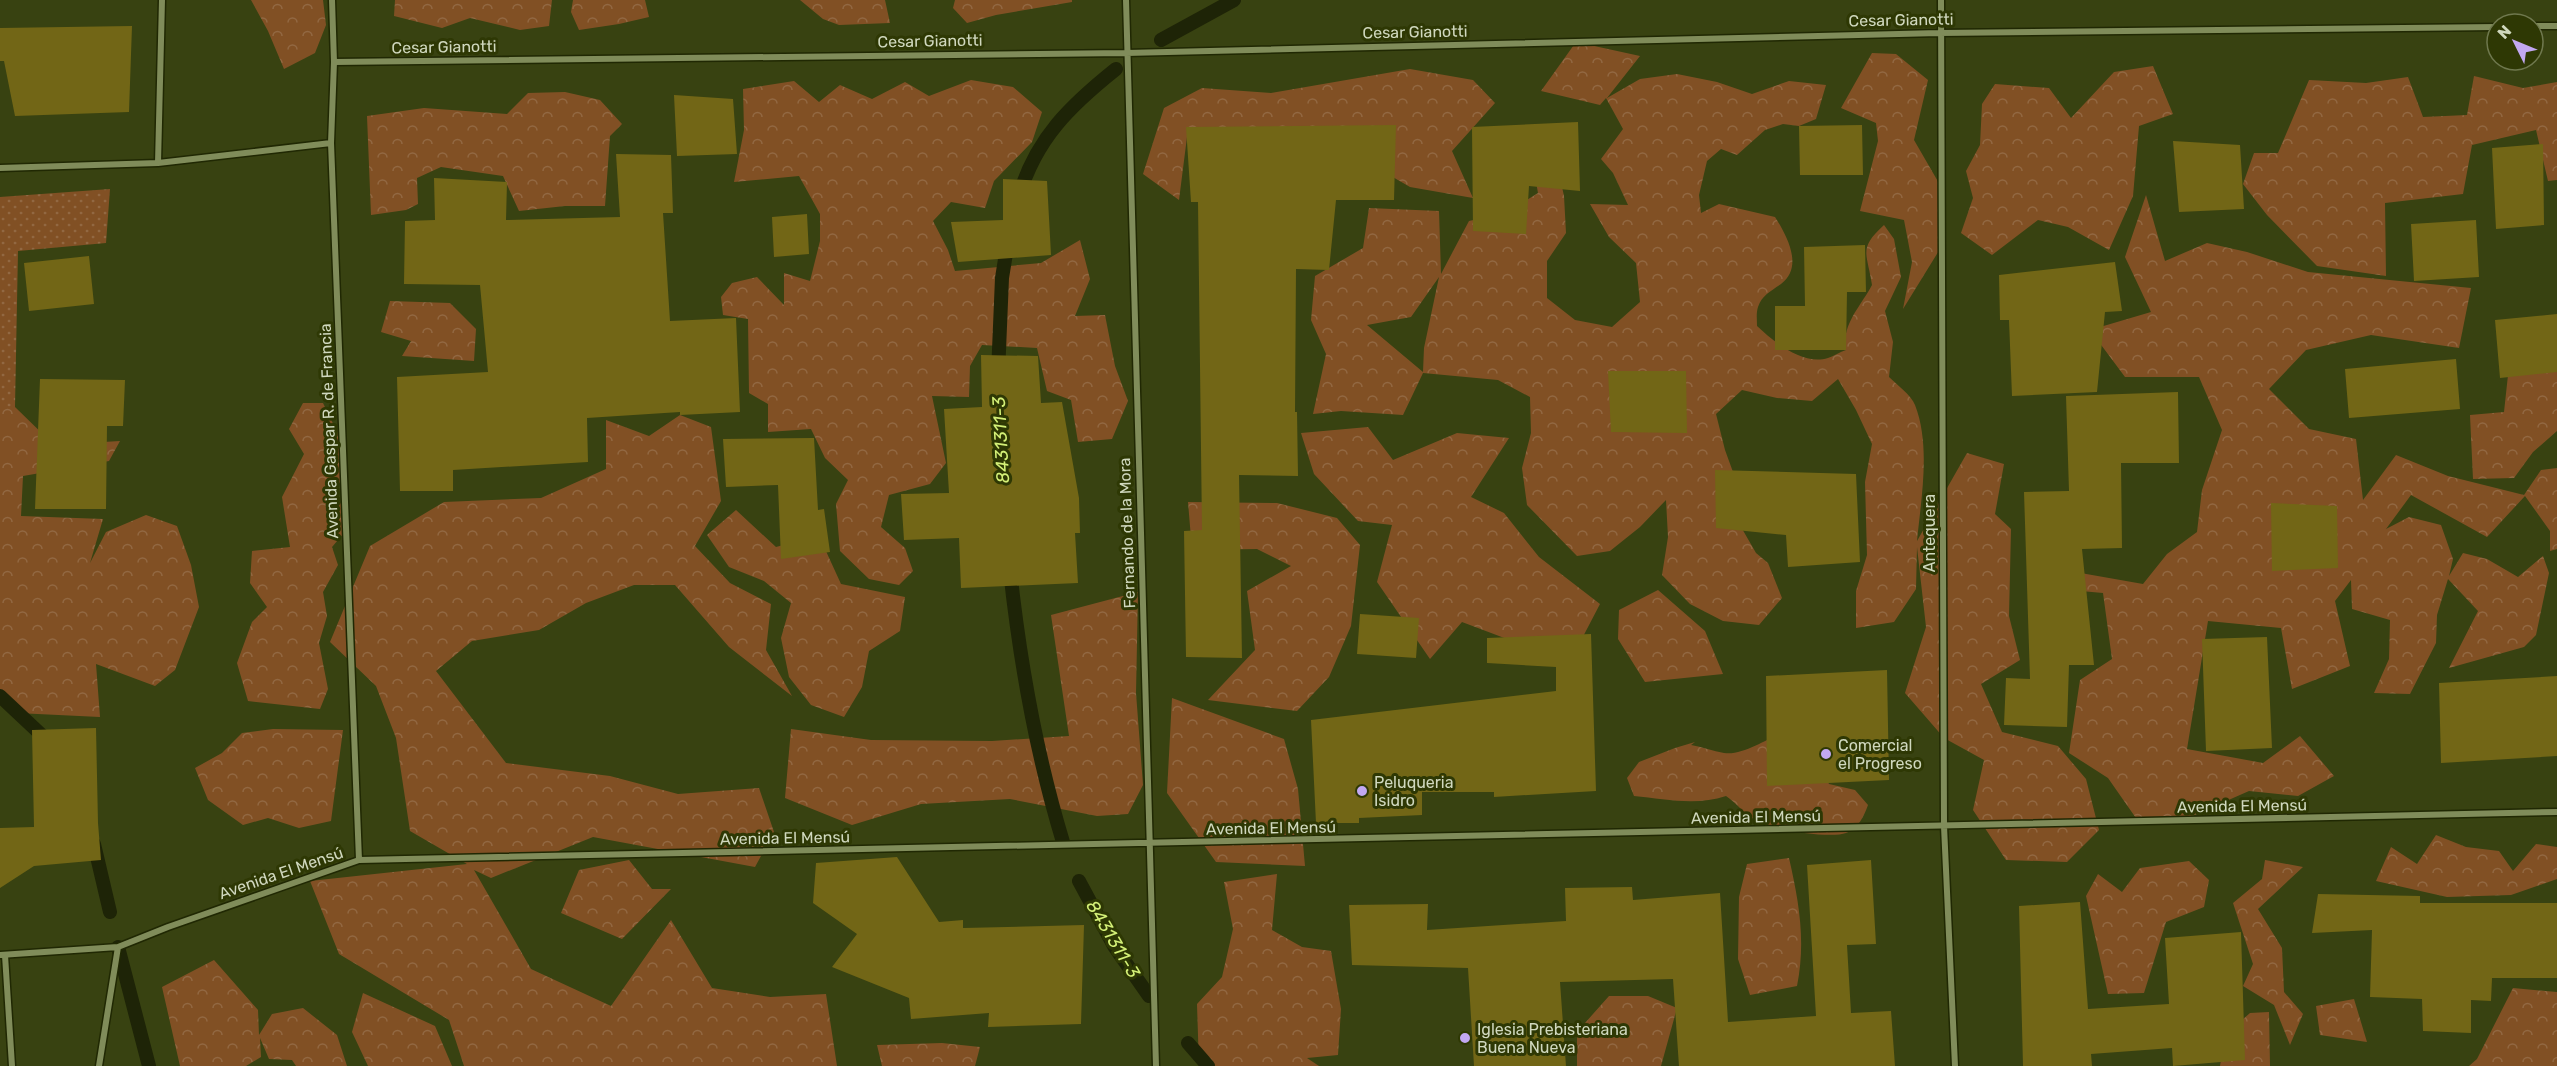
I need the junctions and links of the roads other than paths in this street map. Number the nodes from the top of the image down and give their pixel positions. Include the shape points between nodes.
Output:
1 (162, 0) edge
2 (332, 0) edge
3 (1126, 0) edge
4 (1941, 0) edge
5 (2485, 27) edge
6 (1939, 33) junction
7 (1126, 53) junction
8 (334, 62) junction
9 (331, 143) junction
10 (158, 163) junction
11 (0, 168) edge
12 (2557, 812) edge
13 (1944, 826) junction
14 (1149, 844) junction
15 (359, 860) junction
16 (118, 947) junction
17 (2, 955) edge
18 (12, 1066) edge
19 (99, 1066) edge
20 (1156, 1066) edge
21 (1955, 1066) edge

1 - 10 street
2 - 8 street, Avenida Gaspar R. de Francia
3 - 7 street, Fernando de la Mora
4 - 6 street, Antequera
5 - 6 street, Cesar Gianotti
6 - 7 street, Cesar Gianotti
6 - 13 street, Antequera
7 - 8 street, Cesar Gianotti
7 - 14 street, Fernando de la Mora
8 - 9 street, Avenida Gaspar R. de Francia
9 - 10 street
9 - 15 street, Avenida Gaspar R. de Francia
10 - 11 street
12 - 13 street, Avenida El Mensú
13 - 14 street, Avenida El Mensú
13 - 21 street, Antequera
14 - 15 street, Avenida El Mensú
14 - 20 street, Fernando de la Mora
15 - 16 street, Avenida El Mensú
16 - 17 street, Avenida El Mensú
16 - 19 street
17 - 18 street

